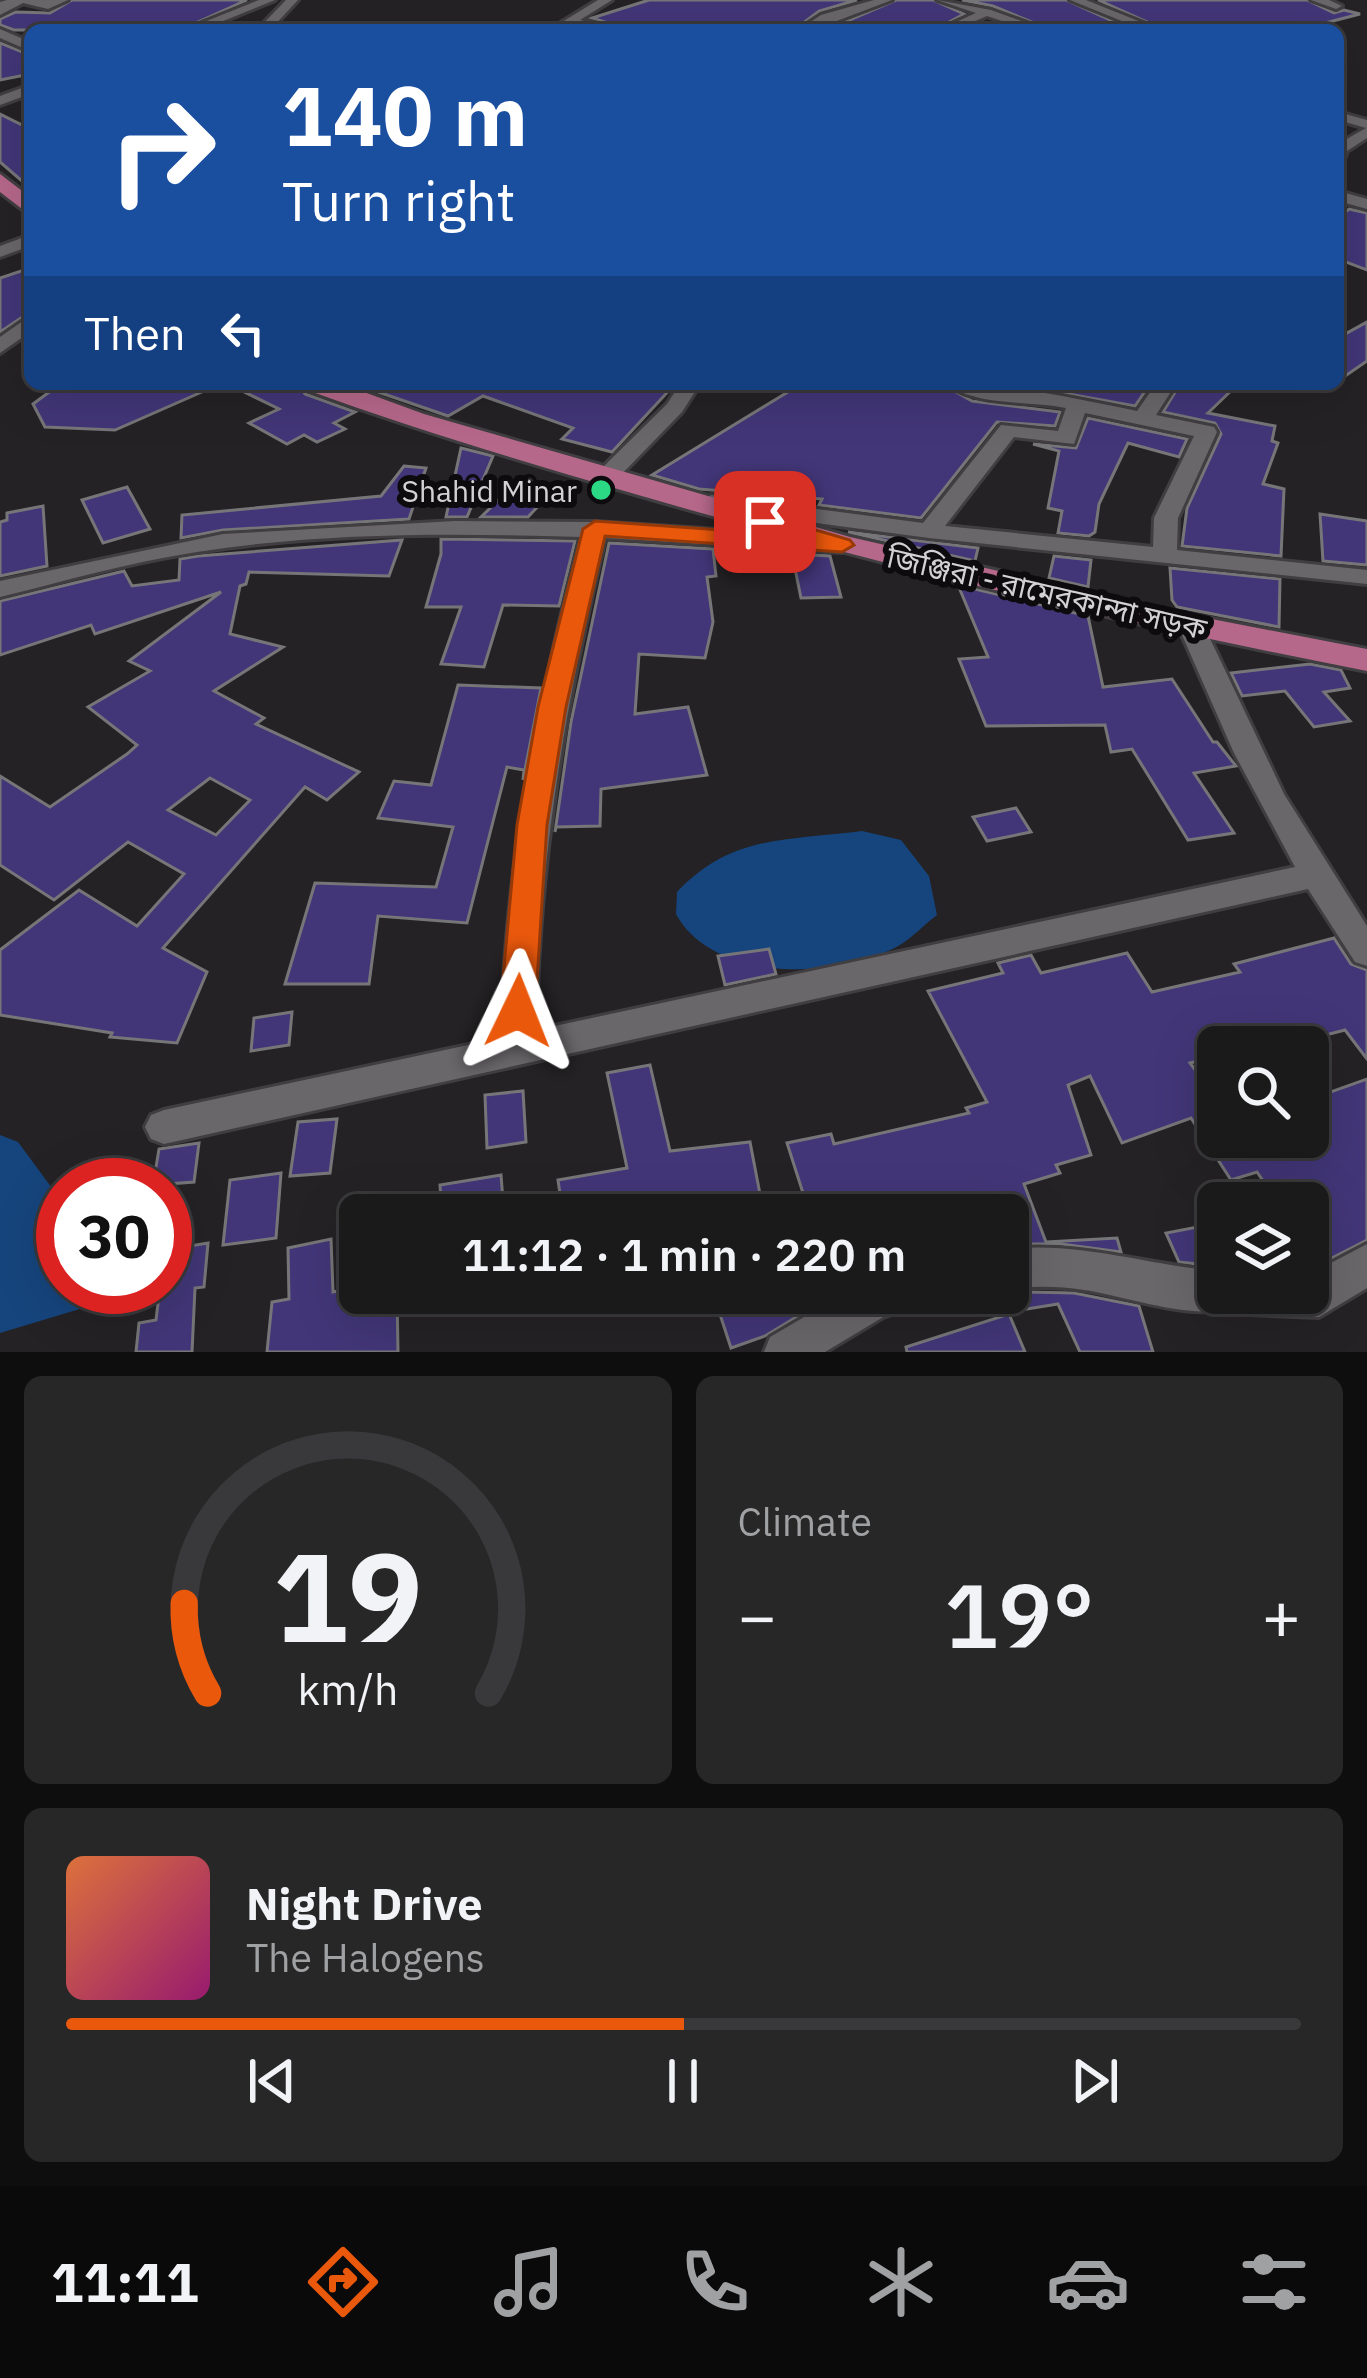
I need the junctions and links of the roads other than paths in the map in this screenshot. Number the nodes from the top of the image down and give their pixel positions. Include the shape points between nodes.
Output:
1 (23, 0) edge
2 (62, 0) edge
3 (269, 0) edge
4 (292, 0) edge
5 (606, 0) edge
6 (886, 0) edge
7 (943, 0) edge
8 (1076, 0) edge
9 (1318, 0) edge
10 (1336, 6) dead end
11 (0, 10) edge
12 (987, 12) junction
13 (569, 22) junction
14 (206, 24) edge
15 (269, 24) edge
16 (566, 24) edge
17 (582, 24) edge
18 (814, 24) edge
19 (961, 24) edge
20 (1023, 24) edge
21 (1139, 24) edge
22 (0, 180) edge
23 (24, 203) edge
24 (24, 327) edge
25 (0, 347) edge
26 (333, 390) edge
27 (686, 390) edge
28 (977, 390) edge
29 (1162, 390) edge
30 (1078, 404) junction
31 (1143, 418) junction
32 (607, 476) junction
33 (689, 500) junction
34 (595, 529) junction
35 (929, 531) junction
36 (842, 545) junction
37 (1165, 556) junction
38 (1367, 577) edge
39 (0, 589) edge
40 (1191, 626) junction
41 (1367, 660) edge
42 (1316, 875) junction
43 (1367, 952) edge
44 (518, 1050) junction
45 (164, 1127) dead end
46 (1367, 1264) edge
47 (1029, 1265) edge
48 (1329, 1289) edge
49 (1197, 1291) edge
50 (849, 1314) edge
51 (785, 1352) edge

1 - 2 street
1 - 11 street
3 - 14 street
4 - 15 street
5 - 13 street
6 - 18 street
7 - 12 street
8 - 21 street
9 - 10 street
12 - 19 street
12 - 20 street
13 - 16 street
13 - 17 street
22 - 23 main road
24 - 25 street
26 - 32 main road, জিঞ্জিরা - রামেরকান্দা সড়ক
27 - 32 street
28 - 30 street
29 - 31 street
30 - 31 street
30 - 35 street via 1066,439 1009,430
31 - 37 street via 1206,432 1166,518
32 - 33 main road, জিঞ্জিরা - রামেরকান্দা সড়ক
33 - 35 street
33 - 36 main road, জিঞ্জিরা - রামেরকান্দা সড়ক
34 - 36 street
34 - 39 street via 393,526 218,542
34 - 44 street via 532,825
35 - 37 street
36 - 40 main road, জিঞ্জিরা - রামেরকান্দা সড়ক
37 - 38 street
40 - 41 main road, জিঞ্জিরা - রামেরকান্দা সড়ক
40 - 42 street via 1246,756
42 - 43 street
42 - 44 street
44 - 45 street
46 - 48 street
47 - 49 street
50 - 51 street

